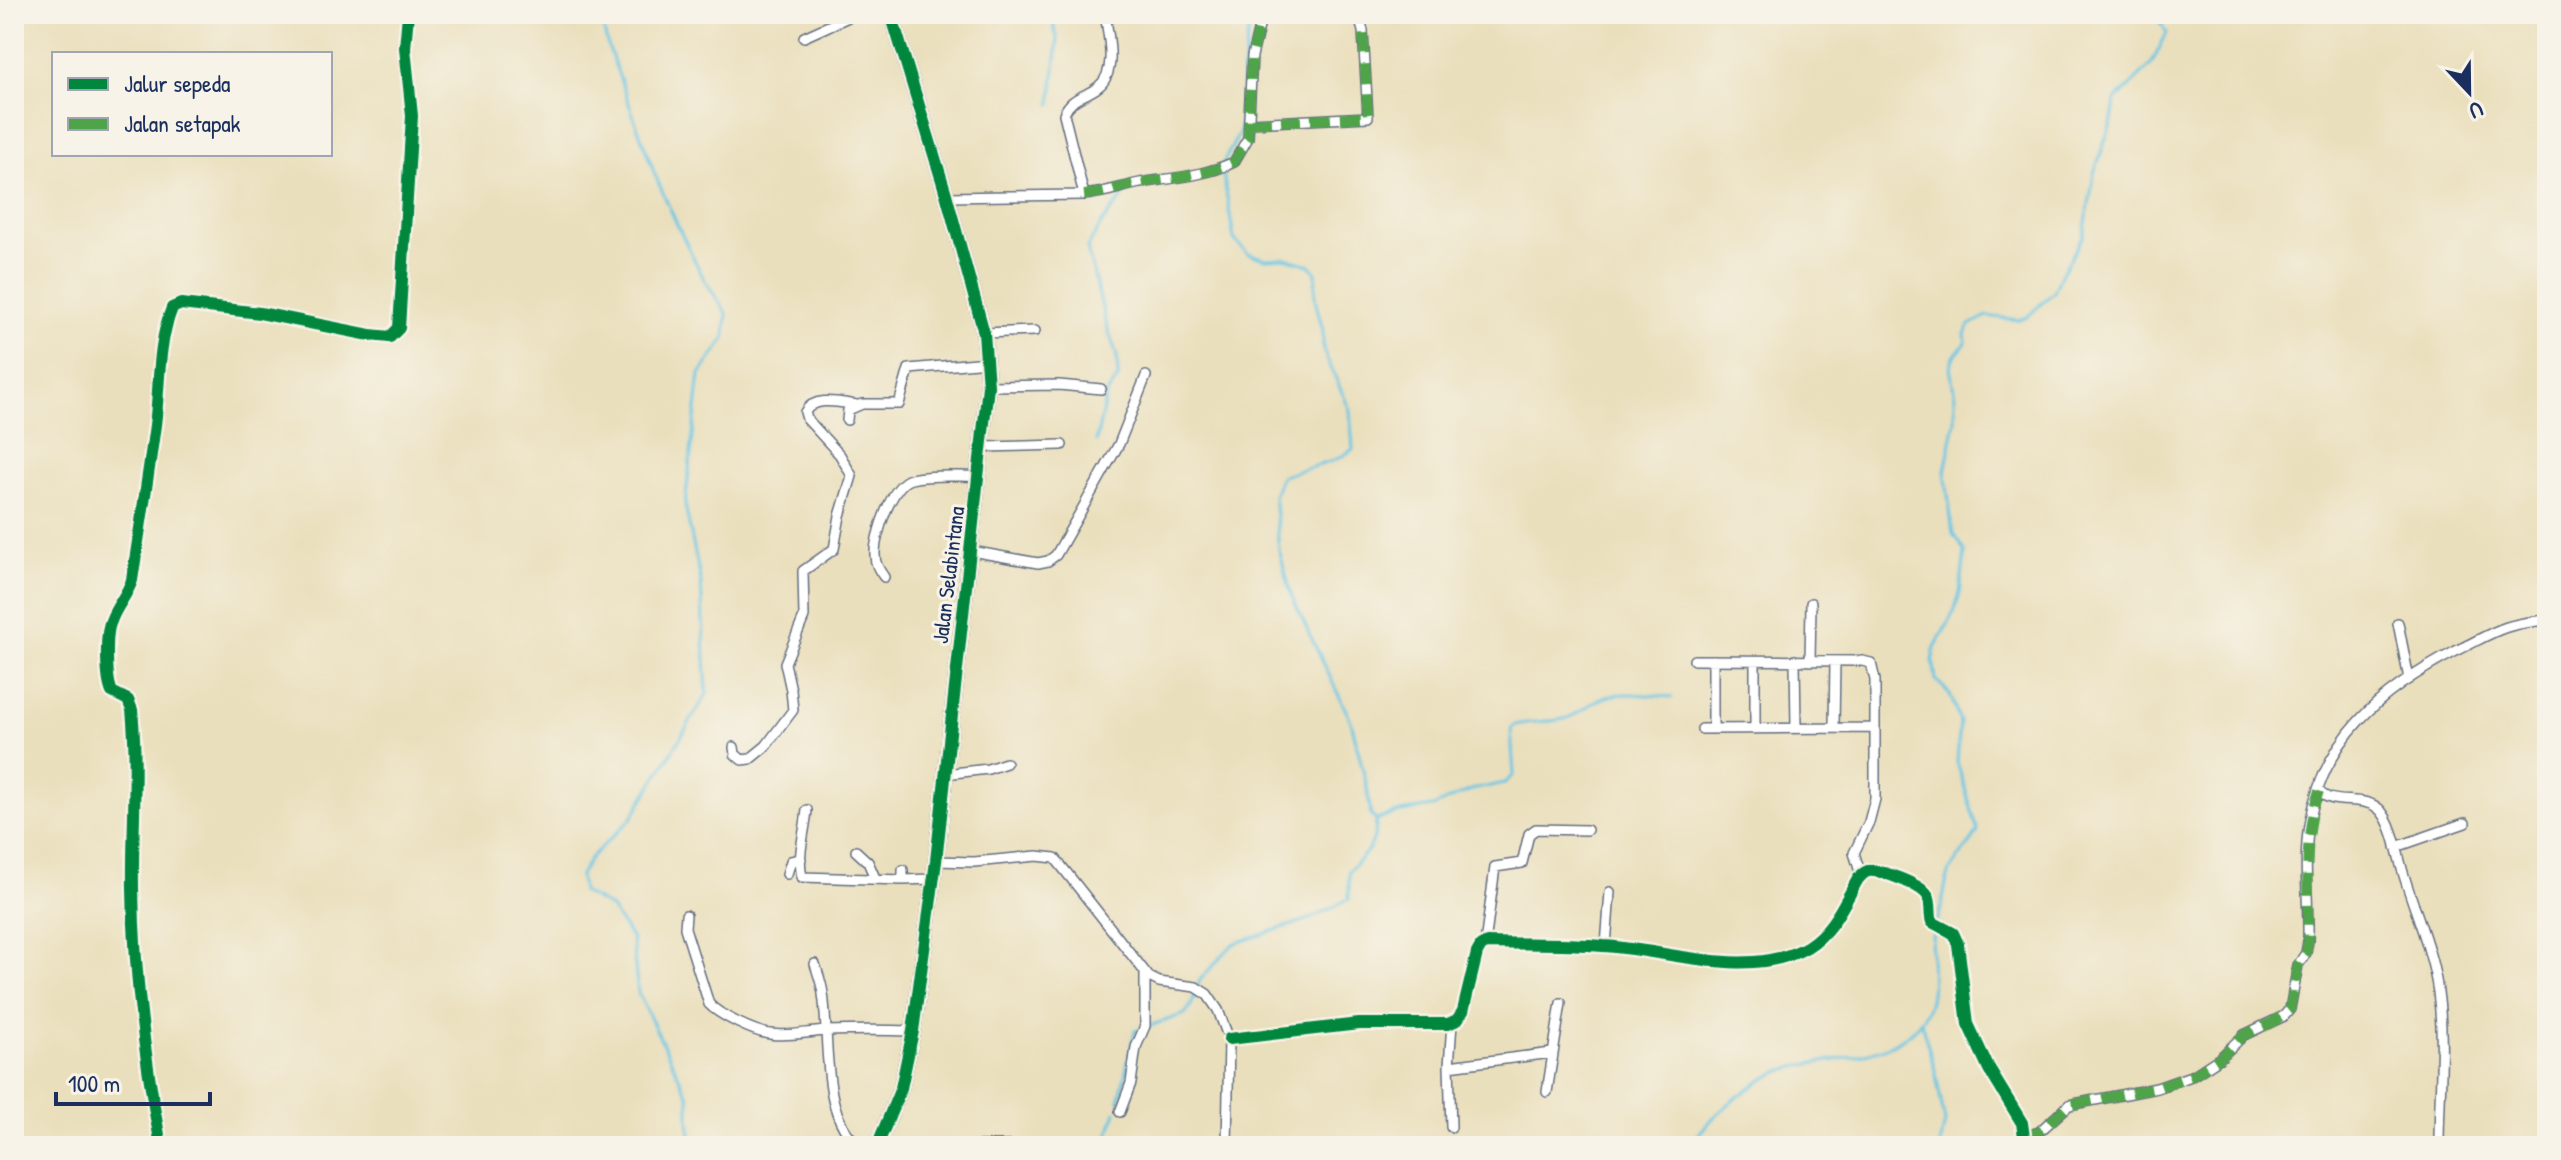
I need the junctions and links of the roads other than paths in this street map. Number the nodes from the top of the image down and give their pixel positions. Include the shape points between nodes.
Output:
1 (408, 14) edge
2 (855, 14) edge
3 (891, 14) edge
4 (1105, 14) edge
5 (1262, 14) edge
6 (1358, 14) edge
7 (804, 37) dead end
8 (1251, 123) junction
9 (1084, 195) junction
10 (947, 197) junction
11 (1035, 331) dead end
12 (984, 333) junction
13 (988, 362) junction
14 (1146, 376) dead end
15 (988, 386) junction
16 (1101, 389) dead end
17 (858, 405) junction
18 (847, 420) dead end
19 (1062, 445) dead end
20 (983, 447) junction
21 (980, 476) junction
22 (971, 551) junction
23 (884, 577) dead end
24 (1811, 603) dead end
25 (2547, 620) edge
26 (2398, 623) dead end
27 (1694, 660) dead end
28 (1713, 660) junction
29 (1795, 660) junction
30 (1755, 661) junction
31 (1810, 661) junction
32 (1835, 661) junction
33 (2409, 679) junction
34 (1755, 728) junction
35 (1796, 728) junction
36 (1834, 728) junction
37 (1874, 728) junction
38 (734, 747) dead end
39 (1006, 763) dead end
40 (945, 774) junction
41 (2319, 791) junction
42 (807, 810) dead end
43 (2465, 823) dead end
44 (1587, 830) dead end
45 (2396, 847) junction
46 (856, 851) dead end
47 (801, 859) junction
48 (936, 861) junction
49 (787, 874) dead end
50 (1861, 875) junction
51 (875, 878) junction
52 (933, 879) junction
53 (1610, 892) dead end
54 (686, 915) dead end
55 (1485, 944) junction
56 (1606, 946) junction
57 (815, 964) dead end
58 (1145, 973) junction
59 (1561, 1003) dead end
60 (1452, 1023) junction
61 (826, 1031) junction
62 (913, 1031) junction
63 (1229, 1039) junction
64 (1552, 1053) junction
65 (1449, 1066) junction
66 (1547, 1092) dead end
67 (1120, 1112) dead end
68 (1451, 1127) dead end
69 (2023, 1141) edge
70 (161, 1146) edge
71 (860, 1146) edge
72 (877, 1146) edge
73 (980, 1146) edge
74 (1026, 1146) edge
75 (1227, 1146) edge
76 (2439, 1146) edge

1 - 70 street via 411,146 396,333 370,335 181,304 172,308 168,320 132,580 110,622 108,679 114,694 128,700 133,717 137,987
2 - 7 street
3 - 10 street, Jalan Selabintana
4 - 9 street via 1110,50 1105,77 1064,114
5 - 8 street via 1252,56
6 - 8 street via 1368,117
8 - 9 street via 1242,152 1225,167
9 - 10 street
10 - 12 street, Jalan Selabintana
11 - 12 street
12 - 13 street, Jalan Selabintana
13 - 15 street, Jalan Selabintana
13 - 17 street via 909,369 899,404
14 - 22 street via 1119,444 1056,555 1038,563
15 - 16 street
15 - 20 street, Jalan Selabintana
17 - 18 street via 848,410
17 - 38 street via 820,402 805,412 848,466 850,488 834,549 803,571 804,617 785,663 793,710 755,757 742,760
19 - 20 street
20 - 21 street, Jalan Selabintana
21 - 22 street, Jalan Selabintana
21 - 23 street via 911,479 898,487 875,550
22 - 40 street, Jalan Selabintana
24 - 31 street
25 - 33 street via 2500,627
26 - 33 street
27 - 28 street
28 - 30 street
28 - 34 street via 1708,729
29 - 30 street
29 - 31 street
29 - 35 street
30 - 34 street
31 - 32 street
32 - 36 street
32 - 37 street via 1871,663
33 - 41 street via 2351,728 2327,763
34 - 35 street
35 - 36 street
36 - 37 street
37 - 50 street via 1875,799 1853,856
39 - 40 street
40 - 48 street, Jalan Selabintana
41 - 45 street via 2377,808
41 - 69 street via 2307,838 2308,941 2290,1009 2244,1035 2194,1075 2157,1088 2078,1101
42 - 47 street
43 - 45 street
44 - 55 street via 1536,829 1529,834 1522,863 1495,867
45 - 76 street via 2438,992
46 - 51 street
47 - 49 street via 791,861
47 - 51 street via 803,877
48 - 52 street, Jalan Selabintana
48 - 58 street via 1055,858
50 - 56 street via 1827,929 1807,947 1784,956 1712,961
50 - 69 street via 1881,872 1924,891 1932,922 1955,937 1972,1036 2022,1123
51 - 52 street
52 - 62 street, Jalan Selabintana
53 - 56 street
54 - 61 street via 698,973 716,1011 768,1034
55 - 56 street
55 - 60 street via 1476,956 1463,1011
57 - 61 street
58 - 63 street via 1159,982 1190,985 1207,994
58 - 67 street via 1145,1026
59 - 64 street
60 - 63 street via 1359,1024
60 - 65 street
61 - 62 street
61 - 71 street via 837,1113
62 - 72 street, Jalan Selabintana via 901,1088
63 - 75 street
64 - 65 street
64 - 66 street
65 - 68 street
73 - 74 street

